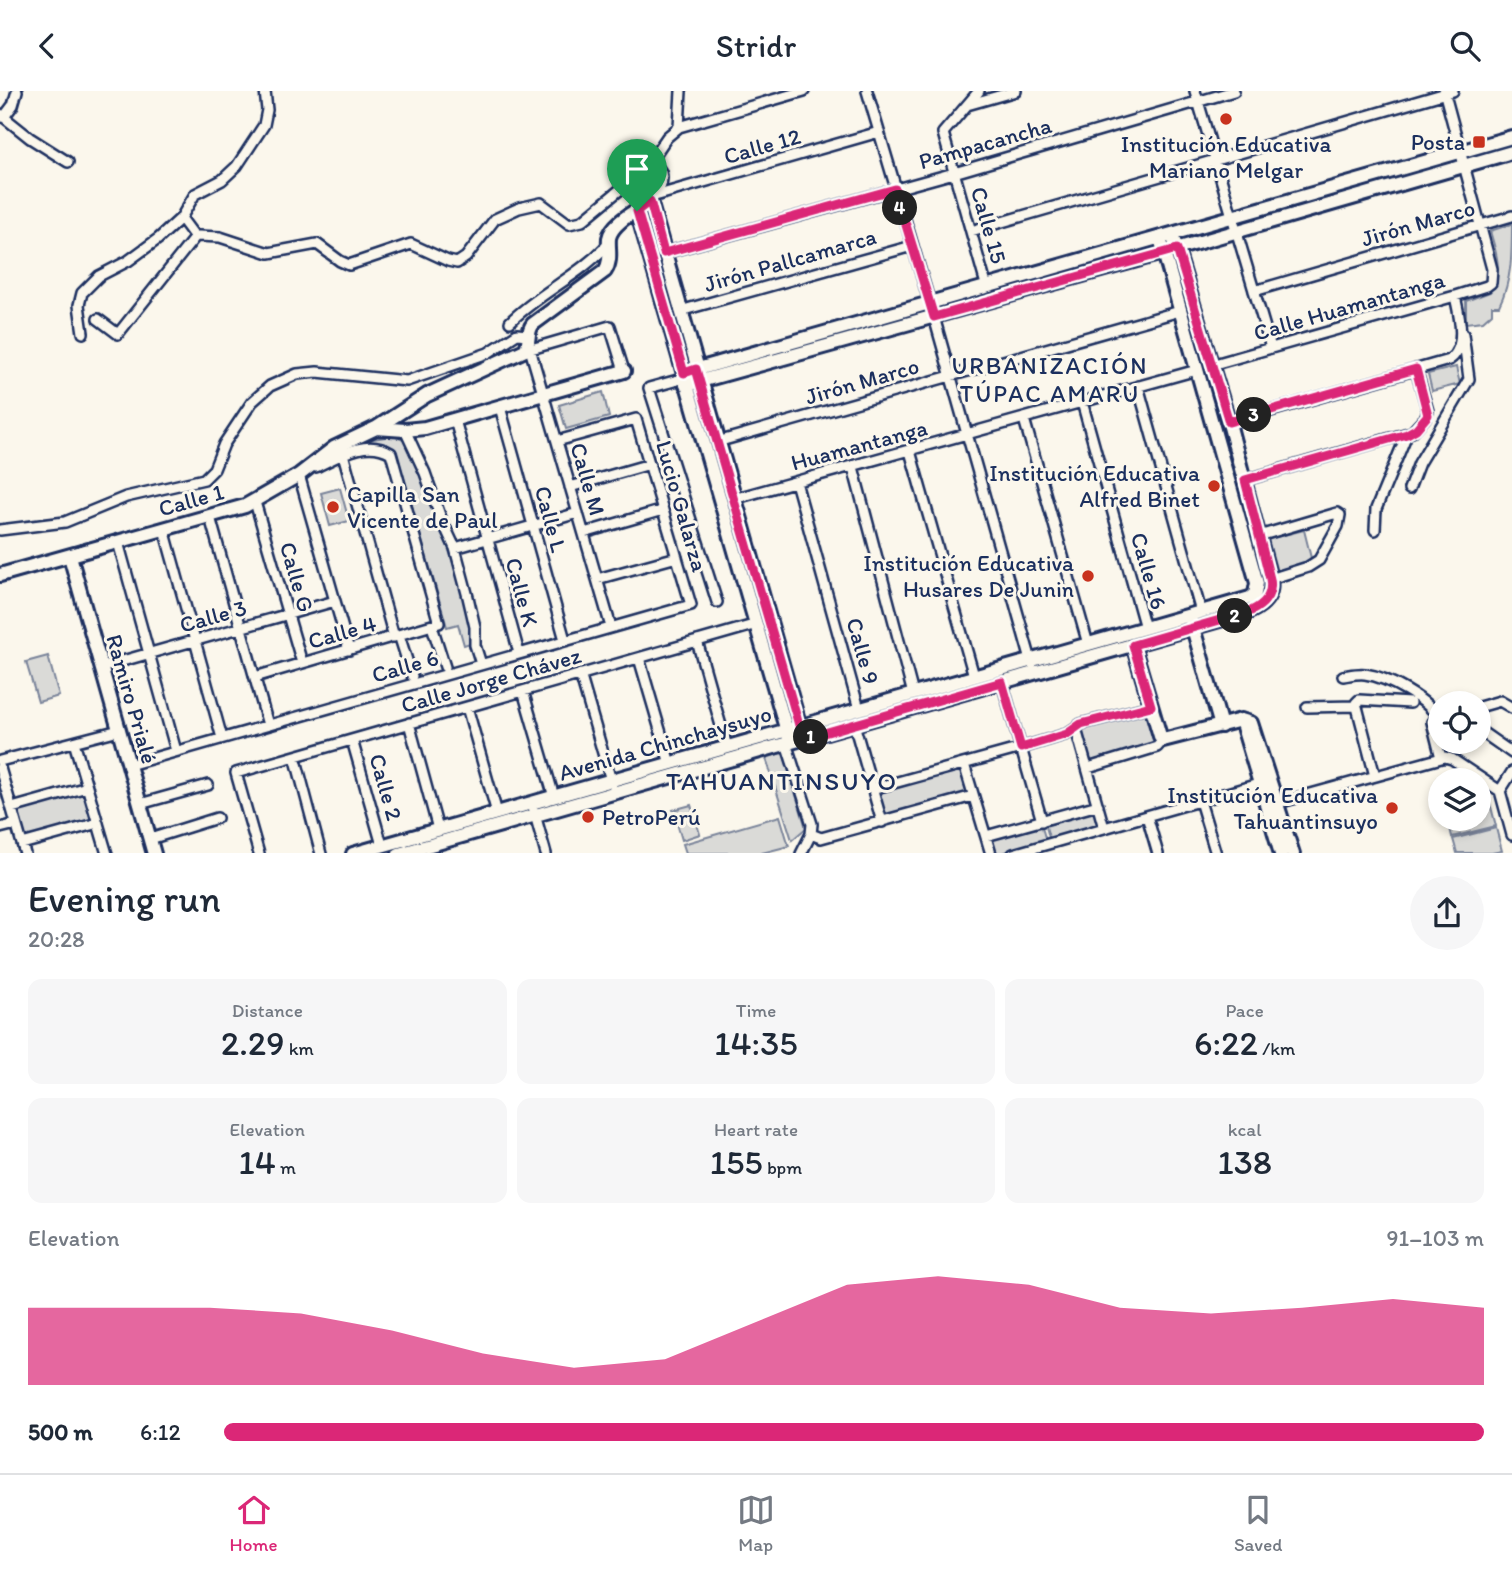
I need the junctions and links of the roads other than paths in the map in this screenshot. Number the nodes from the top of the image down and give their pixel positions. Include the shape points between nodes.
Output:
1 (17, 91) edge
2 (265, 91) edge
3 (681, 91) edge
4 (804, 91) edge
5 (867, 91) edge
6 (979, 91) edge
7 (1016, 91) edge
8 (1195, 91) edge
9 (1234, 91) edge
10 (1447, 92) edge
11 (1198, 102) junction
12 (967, 105) junction
13 (2, 115) edge
14 (679, 127) junction
15 (879, 132) junction
16 (1512, 137) edge
17 (1460, 152) junction
18 (1512, 152) edge
19 (1215, 159) junction
20 (68, 162) dead end
21 (651, 163) junction
22 (1464, 167) junction
23 (954, 173) junction
24 (895, 189) junction
25 (652, 198) junction
26 (637, 211) junction
27 (1232, 216) junction
28 (1512, 216) edge
29 (181, 219) junction
30 (1480, 225) junction
31 (971, 230) junction
32 (1237, 232) junction
33 (1166, 236) junction
34 (195, 237) junction
35 (610, 243) junction
36 (912, 246) junction
37 (1171, 250) junction
38 (664, 253) junction
39 (987, 288) junction
40 (1254, 291) junction
41 (1455, 296) junction
42 (680, 311) junction
43 (932, 311) junction
44 (1180, 311) junction
45 (97, 319) dead end
46 (510, 322) dead end
47 (1461, 326) junction
48 (83, 333) dead end
49 (529, 342) junction
50 (1271, 348) junction
51 (1211, 365) junction
52 (1416, 369) junction
53 (1197, 370) junction
54 (624, 371) joint
55 (950, 376) junction
56 (690, 377) junction
57 (1138, 386) junction
58 (544, 395) junction
59 (1082, 402) junction
60 (500, 407) junction
61 (1024, 419) junction
62 (455, 420) junction
63 (1229, 422) junction
64 (376, 429) junction
65 (405, 430) junction
66 (1407, 434) junction
67 (967, 435) junction
68 (557, 441) junction
69 (716, 442) junction
70 (910, 451) junction
71 (343, 454) junction
72 (650, 464) junction
73 (853, 467) junction
74 (299, 475) junction
75 (1245, 480) junction
76 (796, 482) junction
77 (570, 487) junction
78 (1409, 489) dead end
79 (733, 499) junction
80 (256, 502) junction
81 (663, 510) junction
82 (578, 513) junction
83 (210, 517) junction
84 (533, 526) junction
85 (164, 529) junction
86 (0, 530) edge
87 (1375, 530) dead end
88 (584, 533) junction
89 (1259, 536) junction
90 (488, 539) junction
91 (118, 543) junction
92 (455, 548) junction
93 (69, 556) junction
94 (677, 557) junction
95 (0, 575) edge
96 (597, 579) junction
97 (1270, 579) junction
98 (335, 601) junction
99 (717, 602) dead end
100 (691, 605) joint
101 (288, 614) junction
102 (1195, 618) junction
103 (757, 624) junction
104 (436, 625) junction
105 (611, 627) junction
106 (241, 628) junction
107 (1145, 628) junction
108 (397, 636) junction
109 (565, 640) junction
110 (195, 641) junction
111 (697, 641) junction
112 (1088, 644) junction
113 (1133, 645) junction
114 (349, 650) junction
115 (519, 653) junction
116 (149, 654) junction
117 (639, 657) junction
118 (302, 663) junction
119 (481, 664) junction
120 (101, 667) junction
121 (445, 667) dead end
122 (1033, 667) junction
123 (580, 674) junction
124 (1343, 675) dead end
125 (974, 676) junction
126 (255, 677) junction
127 (412, 677) dead end
128 (1002, 682) junction
129 (523, 691) junction
130 (913, 694) junction
131 (1358, 703) junction
132 (1410, 703) dead end
133 (1491, 704) edge
134 (1428, 705) edge
135 (1151, 706) junction
136 (467, 707) junction
137 (1307, 707) dead end
138 (1512, 708) edge
139 (859, 709) junction
140 (1241, 720) junction
141 (409, 723) junction
142 (854, 724) junction
143 (268, 725) junction
144 (1221, 726) junction
145 (1076, 729) junction
146 (119, 730) junction
147 (793, 736) junction
148 (222, 738) junction
149 (1491, 738) edge
150 (352, 740) junction
151 (1163, 740) junction
152 (74, 742) junction
153 (727, 747) junction
154 (1021, 748) junction
155 (176, 751) junction
156 (1512, 753) edge
157 (1441, 754) edge
158 (295, 756) junction
159 (1441, 758) junction
160 (0, 761) edge
161 (670, 764) junction
162 (964, 764) junction
163 (129, 765) junction
164 (0, 768) edge
165 (1087, 768) junction
166 (1512, 772) edge
167 (1375, 776) junction
168 (1262, 783) junction
169 (208, 785) dead end
170 (87, 787) junction
171 (612, 787) junction
172 (872, 789) junction
173 (1500, 791) junction
174 (974, 796) junction
175 (554, 797) junction
176 (1200, 801) junction
177 (1278, 803) junction
178 (140, 804) junction
179 (1098, 805) junction
180 (12, 808) junction
181 (533, 809) junction
182 (497, 813) junction
183 (1147, 815) junction
184 (1509, 815) edge
185 (217, 818) dead end
186 (1042, 821) junction
187 (882, 822) junction
188 (98, 823) junction
189 (16, 824) junction
190 (0, 828) edge
191 (1104, 828) junction
192 (439, 829) junction
193 (811, 834) junction
194 (1512, 835) edge
195 (986, 836) junction
196 (150, 839) junction
197 (382, 845) junction
198 (24, 849) edge
199 (107, 853) edge
200 (154, 853) edge
201 (259, 853) edge
202 (321, 853) edge
203 (353, 853) edge
204 (400, 853) edge
205 (546, 853) edge
206 (801, 853) edge
207 (991, 853) edge
208 (1013, 853) edge
209 (1158, 853) edge
210 (1216, 853) edge
211 (1281, 853) edge
212 (1293, 853) edge

1 - 13 street via 13,105
2 - 29 street via 266,118 260,133 227,176 195,194
3 - 14 street
4 - 14 street
5 - 15 street
6 - 12 street
7 - 12 street
8 - 11 street
9 - 11 street, Pampacancha
10 - 17 street
10 - 19 street
11 - 19 street
11 - 23 street, Pampacancha
12 - 23 street, Calle 15 via 943,133
13 - 20 street
14 - 21 street
15 - 24 street
15 - 25 street, Calle 12
16 - 17 street
17 - 22 street
17 - 27 street
18 - 22 street
19 - 27 street
19 - 31 street
21 - 25 street via 663,176
21 - 34 street via 639,178 576,224 569,225 541,203 503,214 457,263 411,244 349,265 317,244 269,253 220,237
22 - 30 street
22 - 32 street
23 - 24 street, Pampacancha
23 - 31 street, Calle 15
24 - 36 street
24 - 38 street, Pampacancha
25 - 26 street, Calle 1
25 - 38 street
26 - 35 street, Calle 1 via 615,227
26 - 56 street
27 - 32 street
27 - 33 street
28 - 30 street, Jirón Marco
29 - 34 street
29 - 48 street via 86,288 79,305
30 - 40 street, Jirón Marco
30 - 41 street, Calle Huamantanga via 1493,278 1487,286
31 - 39 street, Calle 15
32 - 37 street
32 - 40 street
33 - 37 street
33 - 39 street
34 - 45 street via 118,334
35 - 46 street
35 - 49 street, Calle 1 via 605,271 537,320 530,328
36 - 42 street, Jirón Pallcamarca
36 - 43 street
37 - 43 street
37 - 44 street
37 - 51 street
38 - 42 street
39 - 43 street
40 - 50 street
41 - 47 street
41 - 50 street, Calle Huamantanga
42 - 56 street
43 - 55 street
43 - 56 street
44 - 53 street
44 - 55 street, Jirón Marco
47 - 52 street via 1454,358
47 - 78 street via 1469,379 1419,463
49 - 54 street via 610,327
49 - 58 street, Calle M
49 - 64 street, Calle 1 via 525,350 427,395
49 - 86 street via 517,334 488,352 417,379 297,374 270,386 252,402 204,479 126,497 65,522
50 - 51 street, Calle Huamantanga
51 - 63 street
52 - 63 street
52 - 66 street via 1428,411
53 - 57 street, Huamantanga
53 - 102 street via 1257,590 1250,598
54 - 58 street, Calle 1
55 - 67 street
55 - 69 street, Jirón Marco
56 - 69 street
56 - 99 street via 649,388
56 - 103 street
57 - 59 street, Huamantanga
57 - 102 street
58 - 60 street, Calle 1
58 - 68 street, Calle M
59 - 61 street, Huamantanga
59 - 107 street, Calle 16
60 - 62 street, Calle 1
60 - 84 street, Calle L
61 - 67 street, Huamantanga
61 - 112 street
62 - 65 street, Calle 1
62 - 90 street, Calle K
63 - 75 street
64 - 65 street, Calle 1
64 - 74 street, Calle 1 via 334,447
65 - 92 street
66 - 75 street
66 - 87 street via 1376,509
67 - 70 street, Huamantanga
67 - 122 street
68 - 72 street, Lucio Galarza via 636,419
68 - 77 street, Calle M
69 - 79 street
70 - 73 street, Huamantanga
70 - 125 street
71 - 74 street
71 - 104 street via 371,447 393,456
71 - 108 street
72 - 77 street
72 - 81 street, Lucio Galarza
73 - 76 street, Huamantanga
73 - 130 street
74 - 80 street, Calle 1
74 - 98 street
75 - 89 street
76 - 79 street, Huamantanga
76 - 139 street, Calle 9
77 - 82 street, Calle M
79 - 147 street
80 - 83 street, Calle 1
80 - 101 street, Calle G
81 - 88 street
81 - 94 street, Lucio Galarza
82 - 84 street
82 - 88 street, Calle M
83 - 85 street, Calle 1
83 - 106 street
84 - 90 street
84 - 109 street, Calle L
85 - 91 street, Calle 1
85 - 110 street
88 - 96 street, Calle M
89 - 97 street
89 - 97 street via 1337,513 1341,518 1319,560
90 - 92 street
90 - 115 street, Calle K
91 - 93 street, Calle 1
91 - 116 street
92 - 119 street
93 - 95 street, Calle 1
93 - 120 street, Ramiro Prialé
94 - 96 street
94 - 100 street, Lucio Galarza
96 - 105 street, Calle M
97 - 102 street via 1270,593 1259,607
98 - 101 street, Calle 3
98 - 114 street
100 - 105 street, Calle 6
101 - 106 street, Calle 3
101 - 118 street, Calle G
102 - 107 street, Avenida Chinchaysuyo
102 - 113 street, Avenida Chinchaysuyo
102 - 144 street
103 - 111 street, Calle Jorge Chávez
103 - 147 street
104 - 108 street, Calle 4
104 - 121 street
105 - 109 street, Calle 6
106 - 110 street, Calle 3
106 - 126 street
107 - 112 street, Avenida Chinchaysuyo
108 - 114 street, Calle 4
108 - 127 street
109 - 115 street, Calle 6
110 - 116 street, Calle 3
110 - 148 street
111 - 117 street, Calle Jorge Chávez
111 - 153 street
112 - 122 street, Avenida Chinchaysuyo
113 - 122 street, Avenida Chinchaysuyo
113 - 135 street
114 - 118 street, Calle 4
115 - 119 street, Calle 6
116 - 120 street, Calle 3
116 - 155 street
117 - 123 street, Calle Jorge Chávez
117 - 161 street
118 - 126 street, Calle 4
119 - 143 street, Calle 6
120 - 146 street, Ramiro Prialé
122 - 125 street, Avenida Chinchaysuyo
122 - 128 street, Avenida Chinchaysuyo
123 - 129 street, Calle Jorge Chávez
123 - 171 street
124 - 134 street via 1366,674 1389,682
125 - 130 street, Avenida Chinchaysuyo
126 - 143 street
128 - 142 street, Avenida Chinchaysuyo
128 - 154 street
129 - 136 street, Calle Jorge Chávez
129 - 175 street
130 - 139 street, Avenida Chinchaysuyo
131 - 132 street
131 - 137 street
131 - 167 street
133 - 138 street via 1500,701
135 - 145 street
135 - 151 street
136 - 141 street, Calle Jorge Chávez
136 - 182 street
139 - 147 street, Avenida Chinchaysuyo
140 - 144 street
140 - 168 street
140 - 177 street via 1252,725
141 - 150 street, Calle Jorge Chávez
141 - 192 street
142 - 147 street, Avenida Chinchaysuyo
142 - 172 street
143 - 148 street, Calle 6
144 - 151 street
145 - 154 street
145 - 165 street
146 - 152 street
146 - 163 street, Ramiro Prialé
147 - 153 street, Avenida Chinchaysuyo
147 - 171 street, Avenida Chinchaysuyo
147 - 193 street
148 - 155 street, Calle 6
149 - 156 street
150 - 158 street, Calle Jorge Chávez
150 - 197 street, Calle 2
151 - 165 street via 1157,747
152 - 160 street
152 - 170 street
153 - 161 street, Avenida Chinchaysuyo
154 - 162 street
154 - 186 street
155 - 163 street, Calle 6
157 - 159 street
158 - 201 street, Calle Jorge Chávez via 236,773
158 - 202 street
159 - 167 street
159 - 173 street via 1452,759
161 - 171 street, Avenida Chinchaysuyo
162 - 172 street
162 - 174 street
163 - 178 street, Ramiro Prialé
164 - 180 street
165 - 179 street
166 - 173 street
167 - 177 street
168 - 176 street
168 - 211 street
169 - 178 street
170 - 180 street
170 - 188 street
171 - 175 street, Avenida Chinchaysuyo
171 - 181 street, Avenida Chinchaysuyo
172 - 187 street
173 - 184 street
174 - 187 street
174 - 195 street
175 - 181 street, Avenida Chinchaysuyo
176 - 183 street
176 - 210 street
177 - 212 street
178 - 196 street, Ramiro Prialé
179 - 186 street
179 - 191 street
180 - 189 street
181 - 182 street, Avenida Chinchaysuyo
181 - 204 street, Avenida Chinchaysuyo
181 - 205 street
182 - 192 street, Avenida Chinchaysuyo
183 - 191 street
183 - 209 street
184 - 194 street
185 - 196 street
186 - 195 street
187 - 193 street via 821,838
188 - 198 street
188 - 199 street
189 - 190 street
189 - 198 street
191 - 208 street
192 - 197 street, Avenida Chinchaysuyo
193 - 206 street
195 - 207 street
196 - 200 street, Ramiro Prialé
197 - 203 street, Avenida Chinchaysuyo

